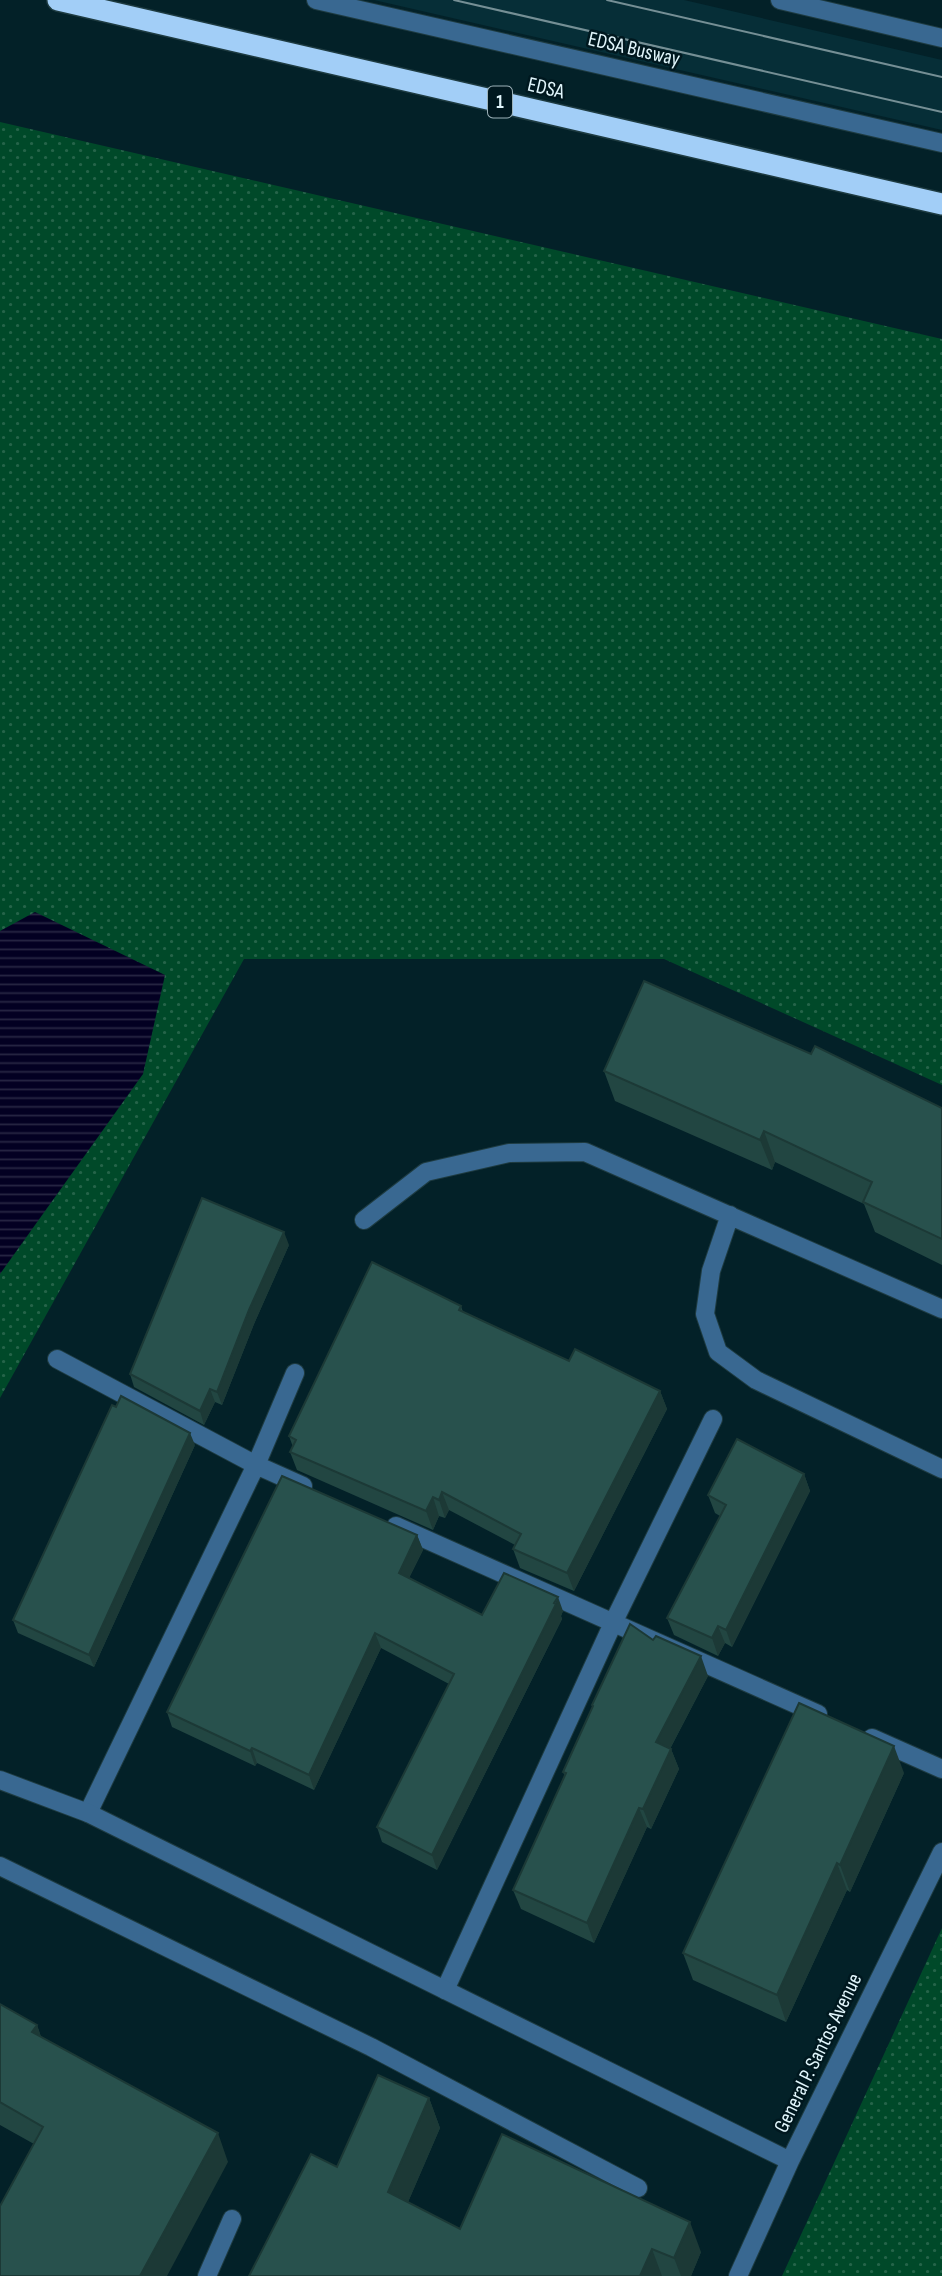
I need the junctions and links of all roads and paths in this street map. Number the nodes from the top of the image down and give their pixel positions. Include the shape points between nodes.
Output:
1 (58, 0) edge
2 (316, 0) edge
3 (780, 0) edge
4 (942, 38) edge
5 (942, 143) edge
6 (942, 204) edge
7 (730, 1215) junction
8 (364, 1220) dead end
9 (942, 1309) edge
10 (57, 1359) dead end
11 (295, 1373) dead end
12 (713, 1419) dead end
13 (256, 1465) junction
14 (942, 1469) edge
15 (320, 1493) edge
16 (383, 1521) edge
17 (614, 1621) junction
18 (828, 1718) edge
19 (854, 1730) edge
20 (942, 1769) edge
21 (0, 1780) edge
22 (88, 1813) junction
23 (942, 1852) edge
24 (0, 1866) edge
25 (445, 1990) junction
26 (790, 2161) junction
27 (638, 2188) dead end
28 (232, 2219) dead end
29 (207, 2276) edge
30 (738, 2276) edge

1 - 6 highway, EDSA / 1
2 - 5 street, EDSA Busway
3 - 4 street
7 - 8 street via 585,1152 509,1153 426,1172
7 - 9 street
7 - 14 street via 710,1271 705,1314 718,1352 756,1380
10 - 13 street
11 - 13 street
12 - 17 street
13 - 15 street
13 - 22 street
16 - 17 street
17 - 18 street
17 - 25 street
19 - 20 street
21 - 22 street
22 - 25 street
23 - 26 street, General P. Santos Avenue
24 - 27 street via 371,2048
25 - 26 street
26 - 30 street, General P. Santos Avenue
28 - 29 street

